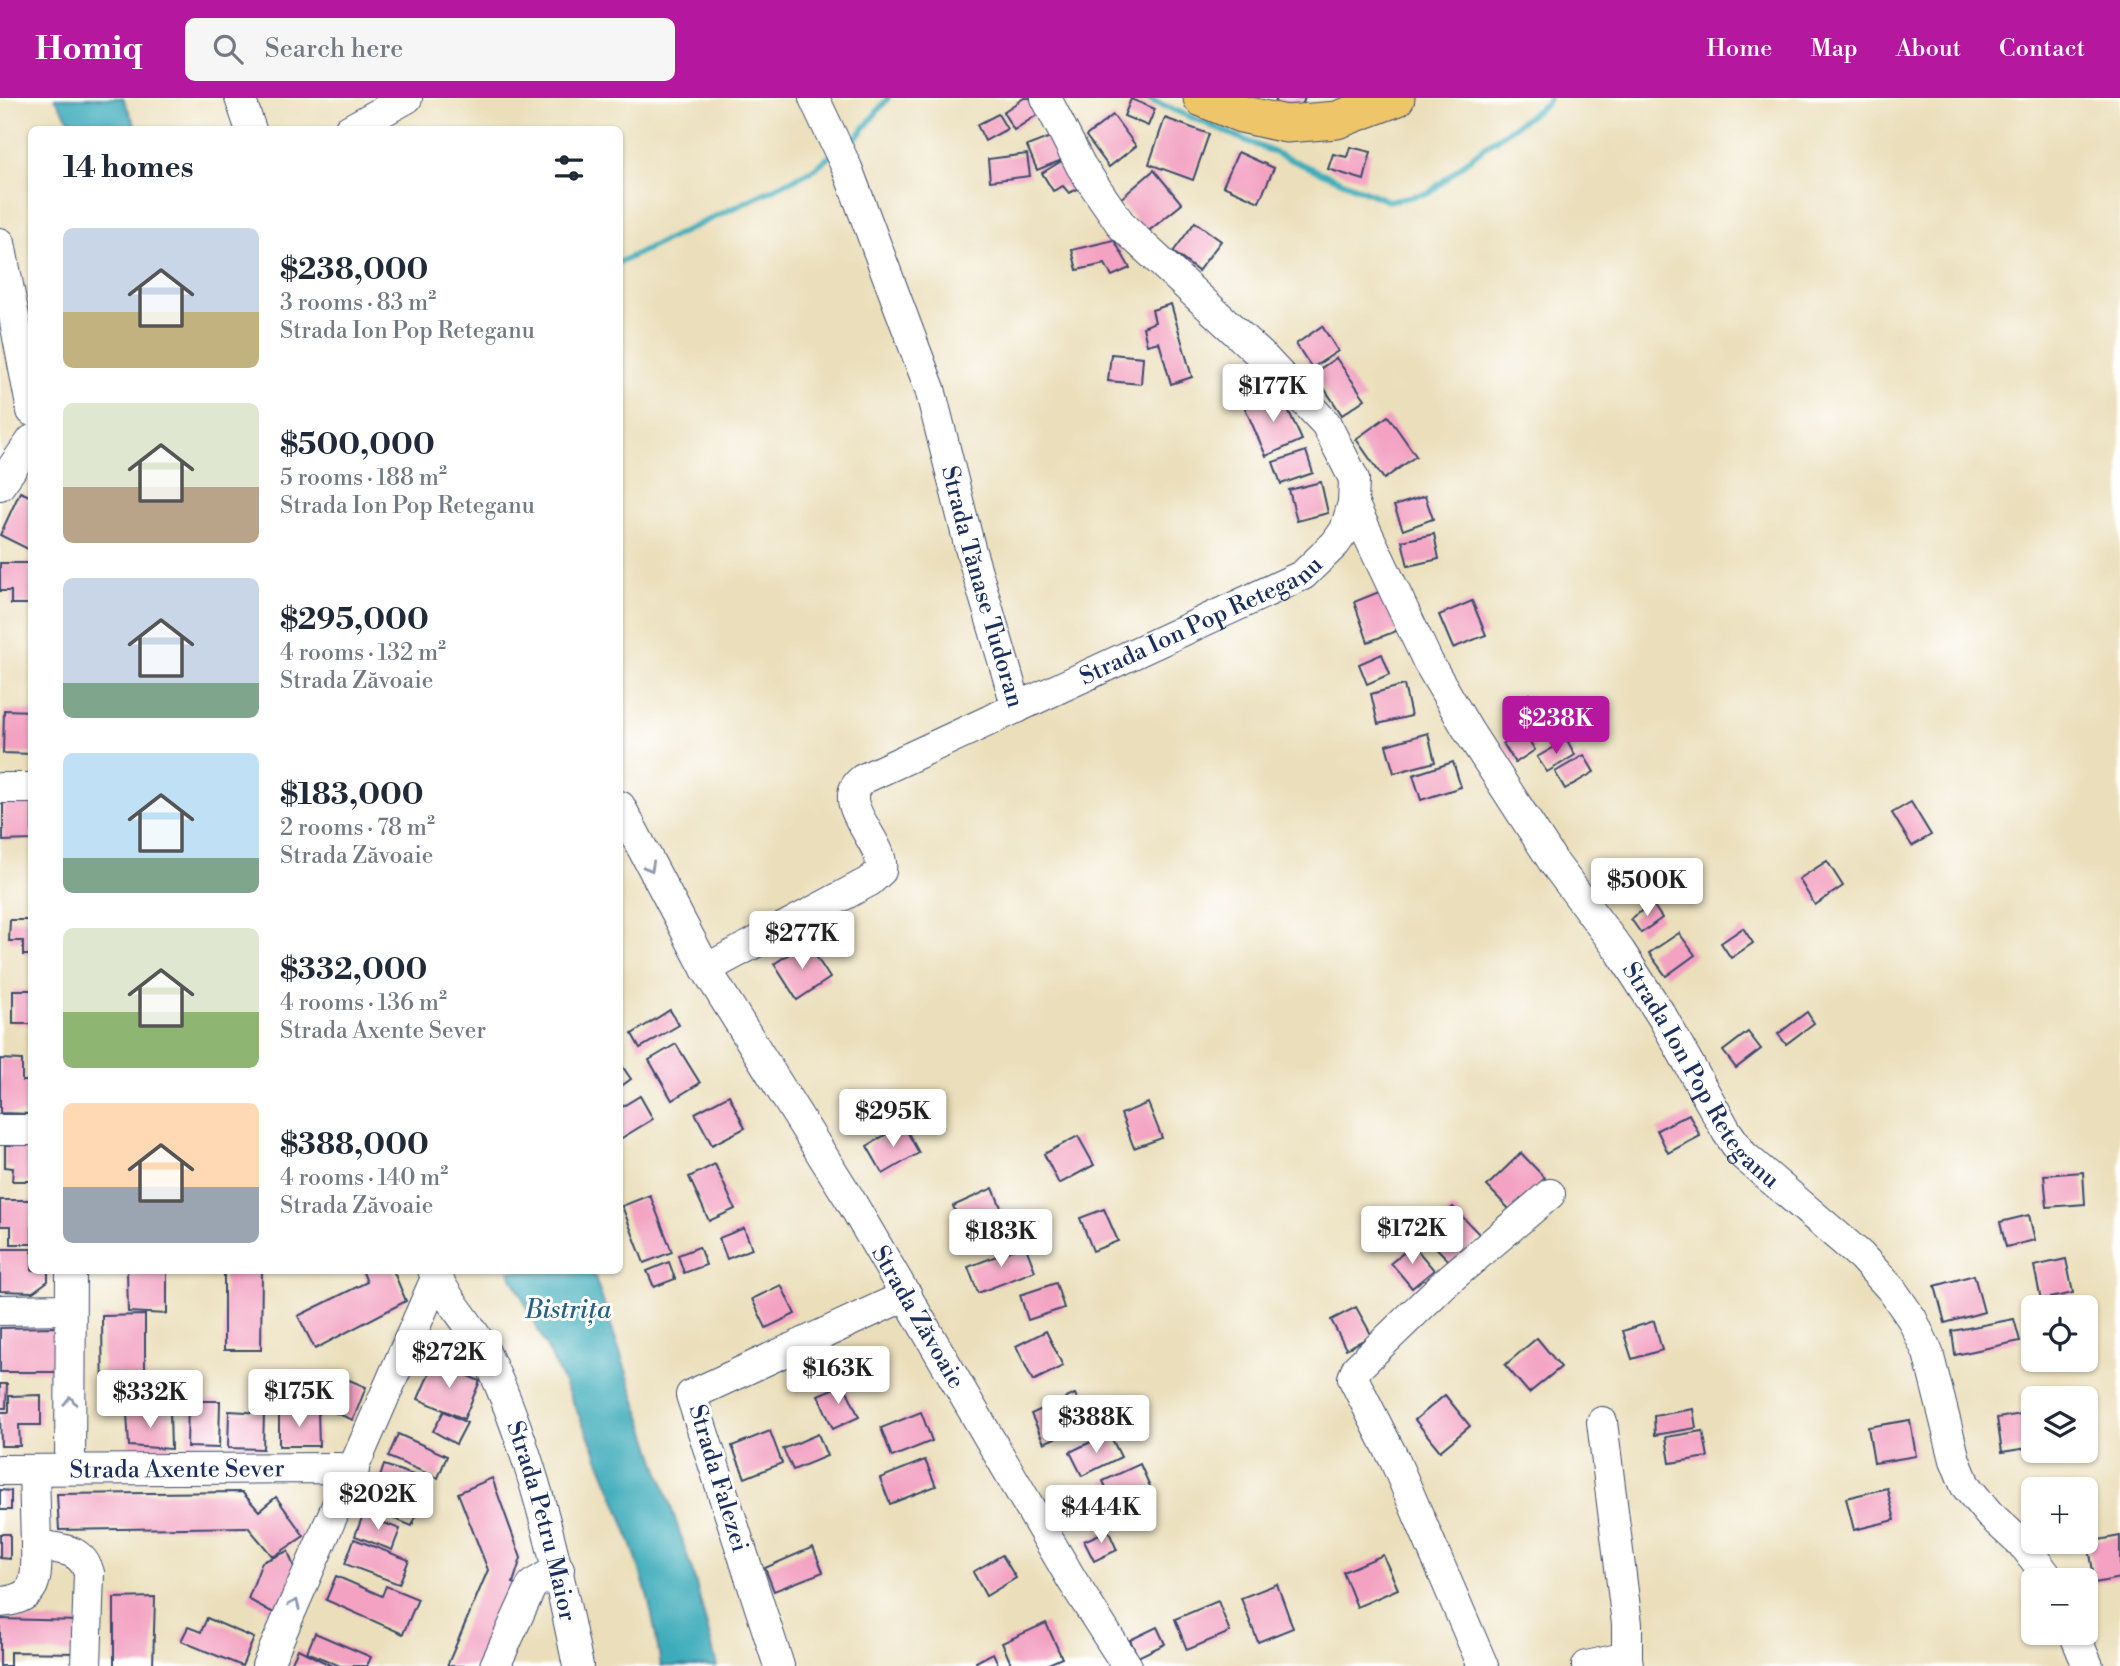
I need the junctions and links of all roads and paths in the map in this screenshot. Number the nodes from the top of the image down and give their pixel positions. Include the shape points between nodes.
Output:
1 (240, 98) edge
2 (407, 98) edge
3 (814, 98) edge
4 (1046, 98) edge
5 (1202, 98) edge
6 (1396, 98) edge
7 (250, 126) edge
8 (356, 126) edge
9 (0, 243) edge
10 (7, 318) edge
11 (28, 396) edge
12 (28, 446) edge
13 (0, 485) edge
14 (1353, 503) junction
15 (1017, 708) junction
16 (0, 788) edge
17 (28, 788) edge
18 (623, 812) edge
19 (706, 969) junction
20 (0, 1130) edge
21 (28, 1130) edge
22 (1550, 1194) dead end
23 (71, 1274) edge
24 (435, 1274) edge
25 (907, 1295) junction
26 (70, 1309) junction
27 (0, 1310) edge
28 (1602, 1422) dead end
29 (70, 1469) junction
30 (0, 1470) edge
31 (34, 1470) junction
32 (354, 1471) junction
33 (36, 1545) junction
34 (2041, 1568) edge
35 (559, 1569) junction
36 (0, 1602) edge
37 (2079, 1645) edge
38 (1628, 1662) edge
39 (86, 1666) edge
40 (267, 1666) edge
41 (495, 1666) edge
42 (578, 1666) edge
43 (779, 1666) edge
44 (1127, 1666) edge
45 (1483, 1666) edge
46 (1587, 1666) edge
47 (2088, 1666) edge

1 - 7 street
2 - 8 street
3 - 15 street, Strada Tănase Tudoran via 847,168 930,389
4 - 14 street, Strada Ion Pop Reteganu via 1081,166 1122,226 1264,358 1326,424 1354,479
5 - 6 main road via 1241,114 1286,124 1338,121
9 - 10 street
10 - 11 street
12 - 13 street
14 - 15 street, Strada Ion Pop Reteganu via 1345,530 1303,575
14 - 34 street, Strada Ion Pop Reteganu via 1428,662 1469,732 1554,863 1620,951 1727,1132 1742,1155 1861,1256 1892,1290 1927,1353 1965,1485
15 - 19 street, Strada Tănase Tudoran via 858,783 852,801 880,857 881,871
16 - 17 street
18 -> 19 street, Strada Zăvoaie
19 - 25 street, Strada Zăvoaie
20 - 21 street
22 - 45 street via 1444,1283 1353,1375
23 - 26 street
24 - 32 street
24 - 35 street, Strada Petru Maior via 484,1350 527,1461
25 - 43 street, Strada Falezei via 691,1395
25 - 44 street, Strada Zăvoaie
26 - 27 street
29 -> 26 street
28 - 38 street
29 - 31 street, Strada Axente Sever
29 - 32 street, Strada Axente Sever
30 - 31 street, Strada Axente Sever
31 - 33 street
40 -> 32 street
33 - 36 street via 30,1591 17,1600
33 - 39 street via 66,1550 85,1560 89,1573
35 - 41 street via 532,1585
35 - 42 street, Strada Petru Maior
37 - 47 street
38 - 46 street

